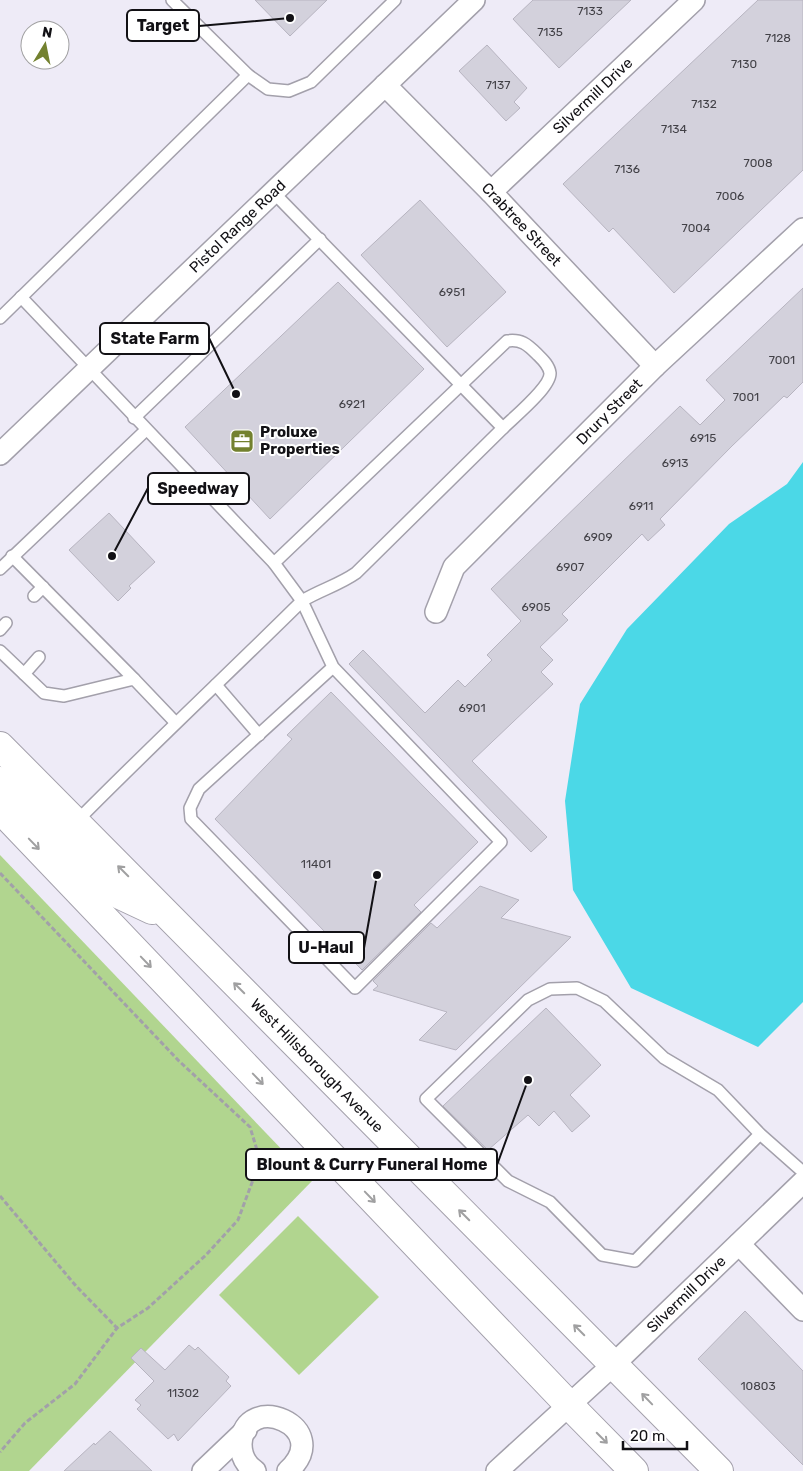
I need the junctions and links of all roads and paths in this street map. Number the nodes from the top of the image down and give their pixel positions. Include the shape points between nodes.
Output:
1 (172, 0) edge
2 (395, 0) edge
3 (474, 0) edge
4 (694, 0) edge
5 (248, 75) junction
6 (385, 85) junction
7 (273, 192) junction
8 (491, 192) junction
9 (803, 229) edge
10 (320, 239) junction
11 (21, 297) junction
12 (0, 318) edge
13 (655, 366) junction
14 (89, 369) junction
15 (461, 385) junction
16 (134, 418) junction
17 (503, 428) junction
18 (146, 430) junction
19 (0, 454) edge
20 (12, 556) junction
21 (274, 562) junction
22 (0, 569) edge
23 (43, 587) junction
24 (34, 596) dead end
25 (302, 601) junction
26 (436, 612) dead end
27 (75, 620) junction
28 (67, 629) dead end
29 (0, 651) edge
30 (39, 657) dead end
31 (333, 667) junction
32 (24, 674) junction
33 (134, 679) junction
34 (216, 685) junction
35 (175, 722) junction
36 (258, 735) junction
37 (0, 746) edge
38 (0, 781) edge
39 (0, 809) edge
40 (75, 823) junction
41 (0, 873) edge
42 (169, 918) junction
43 (760, 1134) junction
44 (803, 1172) edge
45 (803, 1182) edge
46 (0, 1196) edge
47 (739, 1244) junction
48 (803, 1310) edge
49 (117, 1328) junction
50 (614, 1364) junction
51 (569, 1405) junction
52 (246, 1430) junction
53 (0, 1452) edge
54 (203, 1471) edge
55 (255, 1471) edge
56 (288, 1471) edge
57 (498, 1471) edge
58 (634, 1471) edge
59 (719, 1471) edge

1 - 5 lane
2 - 5 lane via 311,82 289,92 268,89
3 - 6 street, Pistol Range Road
4 - 8 street, Silvermill Drive
5 - 11 lane
6 - 7 street, Pistol Range Road
6 - 8 street, Crabtree Street
7 - 10 lane
7 - 14 street, Pistol Range Road
8 - 13 street, Crabtree Street
9 - 13 street, Drury Street
10 - 15 lane
10 - 16 lane
11 - 12 lane
11 - 14 lane
13 - 26 street, Drury Street via 454,567
14 - 16 lane
14 - 19 street, Pistol Range Road
15 - 17 lane
15 - 17 lane via 507,341 527,344 546,363 550,374 547,384
15 - 21 lane
16 - 18 lane
17 - 25 lane via 356,573 341,584 322,589
18 - 20 lane
18 - 21 lane
20 - 22 lane
20 - 23 lane
21 - 25 lane
23 - 24 lane
23 - 27 lane
25 - 31 lane
25 - 34 lane
27 - 28 lane
27 - 33 lane
29 - 32 lane
30 - 32 lane
31 - 36 lane
31 - 36 lane via 501,842 356,988 191,819 190,808 199,789
32 - 33 lane via 44,693 64,696
33 - 35 lane
34 - 35 lane
34 - 36 lane
35 - 40 lane
37 - 40 main road, West Hillsborough Avenue
38 - 42 main road via 103,887
39 -> 51 main road
42 -> 40 main road, West Hillsborough Avenue
41 - 49 path via 173,1055 250,1128 257,1150 256,1172 238,1220 206,1255 148,1308
50 -> 42 main road, West Hillsborough Avenue
43 - 43 lane via 718,1090 664,1058 604,1001 577,988 550,989 528,1000 426,1099 508,1181 550,1202 602,1255 635,1261
43 - 44 lane
45 - 47 street, Silvermill Drive
46 - 49 path via 76,1286
47 - 48 street
47 - 50 street, Silvermill Drive
49 - 53 path via 75,1384 26,1423
50 - 51 street, Silvermill Drive
59 -> 50 main road, West Hillsborough Avenue
51 - 57 street, Silvermill Drive
51 -> 58 main road
52 - 54 street
52 - 55 street via 241,1450
52 - 56 street via 260,1418 270,1416 280,1417 296,1428 300,1437 300,1456

